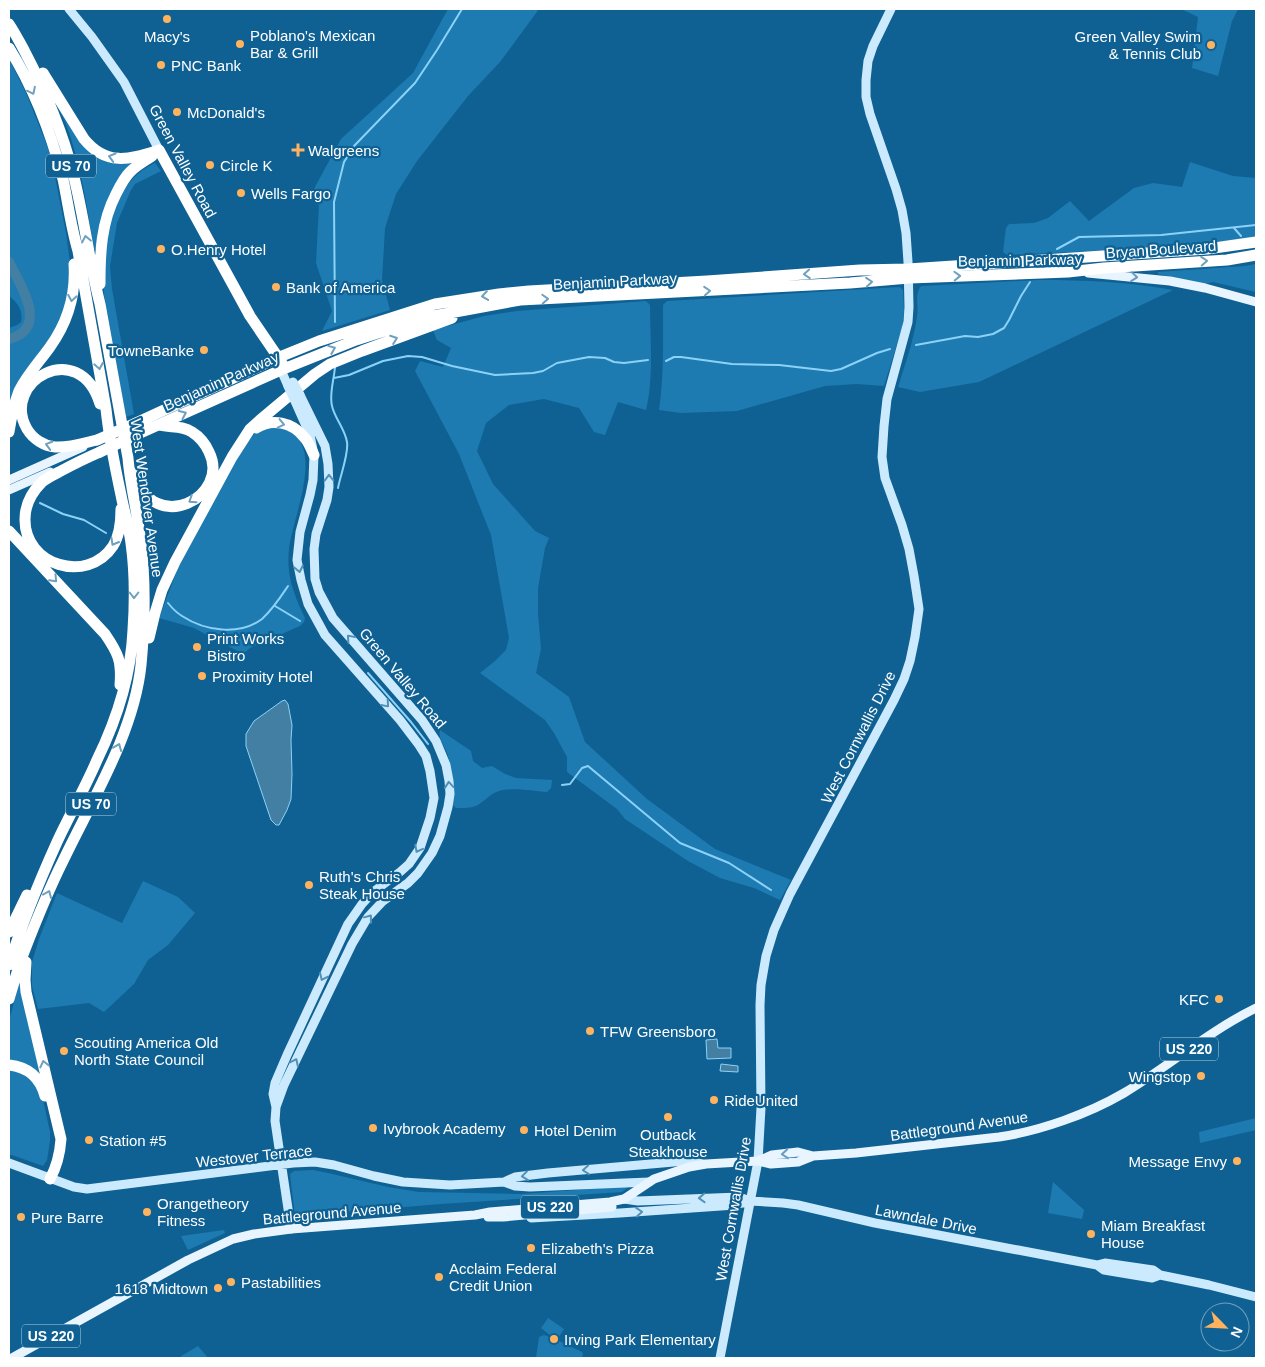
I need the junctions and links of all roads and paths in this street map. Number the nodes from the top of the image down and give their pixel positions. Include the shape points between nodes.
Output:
1 (69, 9) edge
2 (891, 9) edge
3 (9, 24) edge
4 (17, 36) junction
5 (9, 48) edge
6 (159, 150) junction
7 (73, 232) junction
8 (1256, 242) edge
9 (1256, 255) edge
10 (1068, 272) junction
11 (908, 274) junction
12 (1256, 302) edge
13 (100, 304) junction
14 (484, 307) junction
15 (277, 358) junction
16 (284, 369) junction
17 (297, 397) junction
18 (159, 425) junction
19 (137, 428) junction
20 (9, 432) edge
21 (109, 432) junction
22 (241, 443) junction
23 (98, 446) junction
24 (314, 455) junction
25 (84, 458) junction
26 (128, 458) junction
27 (9, 480) edge
28 (9, 490) edge
29 (121, 495) junction
30 (9, 531) edge
31 (141, 666) junction
32 (115, 717) junction
33 (57, 841) junction
34 (9, 932) edge
35 (30, 939) junction
36 (9, 965) edge
37 (9, 998) edge
38 (1256, 1008) edge
39 (9, 1065) edge
40 (276, 1107) junction
41 (758, 1161) junction
42 (9, 1163) edge
43 (282, 1164) junction
44 (706, 1164) junction
45 (625, 1167) junction
46 (50, 1179) junction
47 (504, 1182) junction
48 (649, 1182) junction
49 (584, 1186) junction
50 (624, 1199) junction
51 (750, 1201) junction
52 (475, 1215) junction
53 (503, 1217) junction
54 (291, 1229) junction
55 (1256, 1297) edge
56 (12, 1358) edge
57 (720, 1358) edge

1 - 6 main road, Green Valley Road via 124,82
2 - 11 main road, West Cornwallis Drive via 868,62 866,97 902,210
3 - 4 highway, West Wendover Avenue / US 70
6 -> 4 highway via 121,159 111,158 90,147 32,54
13 -> 4 highway, West Wendover Avenue / US 70 via 67,148 50,102
5 -> 7 highway, West Wendover Avenue / US 70 via 46,126 63,181
6 - 13 highway via 130,172 108,212 100,258
6 - 15 highway, Green Valley Road via 250,316
7 -> 20 highway via 75,273 69,312 58,336 20,391
7 -> 21 highway, West Wendover Avenue / US 70
8 - 11 highway, Benjamin Parkway via 1209,249
10 -> 9 highway, Bryan Boulevard
11 -> 10 highway, Benjamin Parkway
10 -> 12 main road, Benjamin Parkway via 1170,281
14 -> 11 highway, Benjamin Parkway via 520,300 850,283
11 -> 15 highway, Benjamin Parkway via 860,270 491,295 426,306
11 - 41 main road, West Cornwallis Drive via 908,322 887,399 882,457 885,478 902,525 914,576 918,609 916,638 898,693 790,894 770,942 760,1004
13 - 26 highway, West Wendover Avenue / US 70
16 -> 14 highway, Benjamin Parkway via 428,316
22 -> 14 highway via 260,420 330,364
15 - 16 highway, Green Valley Road
15 - 19 highway, Benjamin Parkway
16 - 17 main road, Green Valley Road, bridge
18 -> 16 highway, Benjamin Parkway
17 - 24 main road, Green Valley Road
40 -> 17 main road, Green Valley Road via 330,988 368,917 408,883 432,853 440,836 450,794 446,764 436,741 422,720 333,618 319,592 314,549 329,488 328,464 325,446
18 - 19 highway, Benjamin Parkway
18 -> 26 highway via 191,430 207,447 212,473 199,497 181,507 160,505 139,485
19 - 23 highway, Benjamin Parkway, bridge
23 -> 21 highway via 57,447 33,437 22,411 31,385 48,372 64,370 78,373 97,393
21 - 29 highway, West Wendover Avenue / US 70
22 -> 24 highway via 261,425 278,422 291,426 304,436
22 - 31 highway via 162,590
23 - 25 highway, Benjamin Parkway
23 - 27 main road, Benjamin Parkway
24 -> 40 main road, Green Valley Road via 313,480 300,532 297,560 308,604 325,635 419,745 426,756 434,798 420,848 409,864 367,898 348,924 275,1083
25 - 28 main road, Benjamin Parkway
29 -> 25 highway via 118,534 102,557 72,567 42,556 28,537 25,510 44,480
26 - 31 highway, West Wendover Avenue / US 70 via 144,572
29 -> 32 highway, West Wendover Avenue / US 70 via 131,543 134,608 128,670
30 -> 32 highway via 105,634 117,652 120,676
35 -> 31 highway, West Wendover Avenue / US 70 via 47,895 120,741
32 - 33 highway, West Wendover Avenue / US 70
33 - 34 highway
33 - 36 highway, West Wendover Avenue / US 70
35 - 37 highway, West Wendover Avenue / US 70
46 -> 35 highway via 57,1167 60,1139 26,992 24,968
38 - 41 main road, Battleground Avenue / US 220 via 1124,1093 1060,1121 1018,1134 856,1153 813,1156 798,1152 772,1155
39 - 46 highway via 31,1072 43,1088 53,1136
40 - 43 main road, Green Valley Road
41 - 44 main road, Battleground Avenue / US 220
41 - 51 main road, West Cornwallis Drive
42 - 46 main road, Westover Terrace
43 - 46 main road, Westover Terrace via 87,1189
43 - 47 main road, Westover Terrace via 334,1164 403,1182 466,1185
43 - 54 main road, Green Valley Road
44 - 45 main road, Westover Terrace via 686,1161
44 - 48 main road, Battleground Avenue / US 220
45 -> 47 main road, Westover Terrace via 514,1177
45 - 49 main road via 621,1178
47 - 49 main road, Westover Terrace via 530,1187
48 - 49 main road, Westover Terrace
48 - 50 main road, Battleground Avenue / US 220
51 -> 50 main road, Lawndale Drive via 739,1197
50 - 52 main road, Battleground Avenue / US 220
50 - 53 main road, Battleground Avenue via 621,1204 606,1208
53 -> 51 main road, Lawndale Drive via 620,1214 736,1205
51 - 55 main road, Lawndale Drive via 798,1205 1097,1265 1104,1270 1209,1284
51 - 57 main road, West Cornwallis Drive
52 - 53 main road, Battleground Avenue / US 220
52 - 54 main road, Battleground Avenue / US 220
54 - 56 main road, Battleground Avenue / US 220 via 244,1236 203,1252

